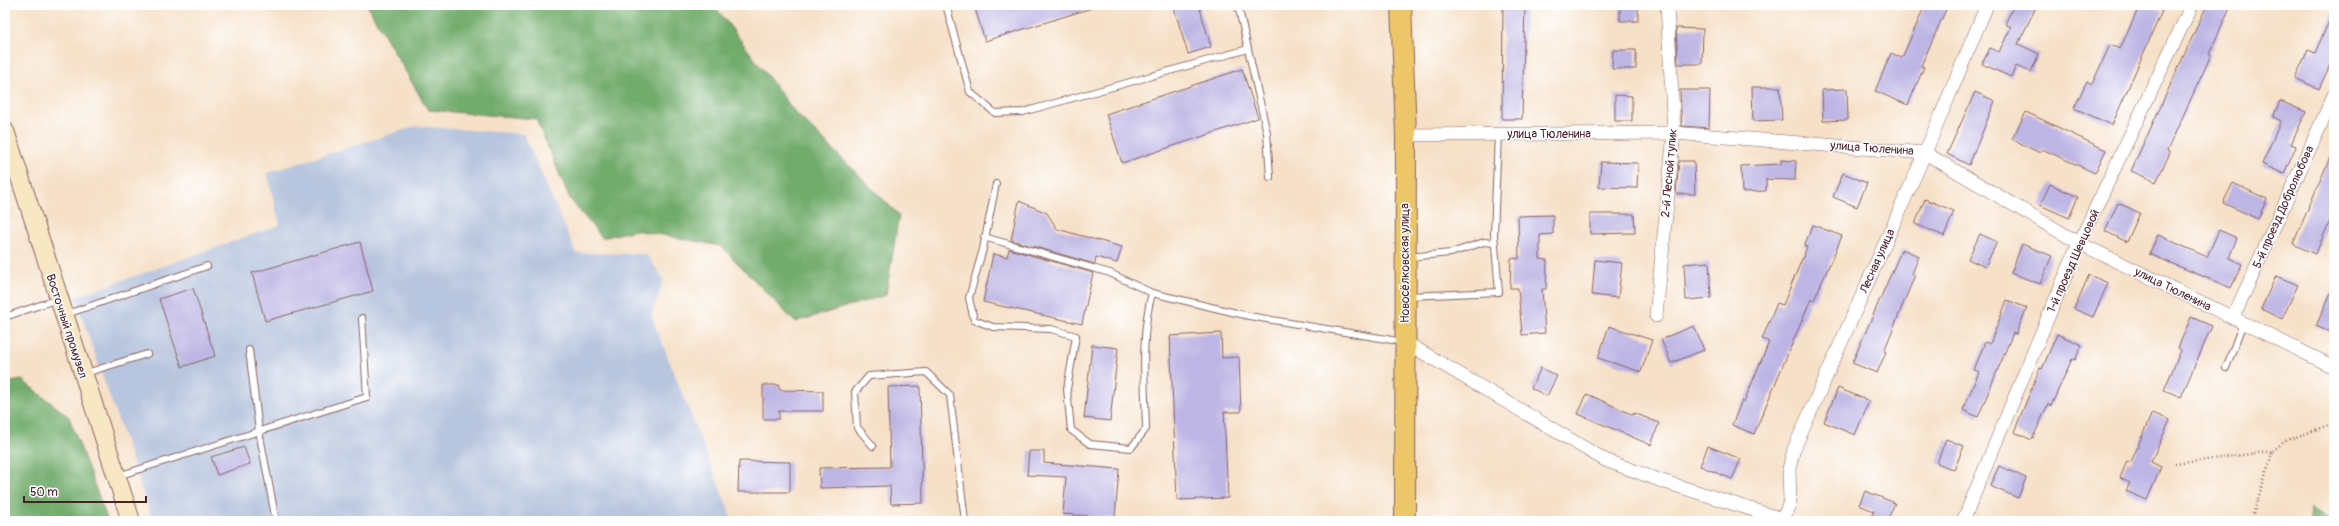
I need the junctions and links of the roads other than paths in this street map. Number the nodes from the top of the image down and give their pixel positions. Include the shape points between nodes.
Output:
1 (946, 5) edge
2 (1238, 5) edge
3 (1402, 5) edge
4 (1667, 5) edge
5 (1987, 5) edge
6 (2192, 5) edge
7 (1248, 50) junction
8 (2334, 95) edge
9 (5, 130) edge
10 (1674, 133) junction
11 (1498, 134) junction
12 (1406, 135) junction
13 (1925, 153) junction
14 (1270, 177) dead end
15 (996, 184) dead end
16 (984, 237) junction
17 (1495, 243) junction
18 (2079, 243) junction
19 (1405, 257) junction
20 (207, 266) dead end
21 (1152, 294) junction
22 (1405, 296) junction
23 (61, 307) junction
24 (1656, 316) dead end
25 (5, 317) edge
26 (362, 318) dead end
27 (2238, 320) junction
28 (1405, 342) junction
29 (249, 350) dead end
30 (147, 354) dead end
31 (2334, 367) edge
32 (2226, 368) dead end
33 (82, 374) junction
34 (259, 431) junction
35 (872, 446) dead end
36 (116, 476) junction
37 (1786, 520) edge
38 (131, 521) edge
39 (276, 521) edge
40 (965, 521) edge
41 (1405, 521) edge
42 (1963, 521) edge

1 - 7 lane via 970,92 995,113 1023,112
2 - 7 lane
3 - 12 main road, Новосёлковская улица
4 - 10 street, 2-й Лесной тупик
5 - 13 street, Лесная улица
6 - 18 street, 1-й проезд Шевцовой
7 - 14 lane via 1267,133
8 - 27 street, 5-й проезд Добролюбова
9 - 23 street, Восточный промузел
10 - 11 street, улица Тюленина
10 - 13 street, улица Тюленина
10 - 24 street, 2-й Лесной тупик
11 - 12 street, улица Тюленина
11 - 17 lane
12 - 19 main road, Новосёлковская улица
13 - 18 street, улица Тюленина
13 - 37 street, Лесная улица via 1794,449 1789,470 1790,502
15 - 16 lane
16 - 21 lane via 1110,273
16 - 21 lane via 969,298 974,320 993,327 1051,329 1076,336 1067,388 1071,430 1090,444 1131,448 1146,429 1144,347
17 - 19 lane via 1484,242 1451,253
17 - 22 lane via 1500,292
18 - 27 street, улица Тюленина
18 - 42 street, 1-й проезд Шевцовой
19 - 22 main road, Новосёлковская улица
20 - 23 lane
21 - 28 lane via 1248,316
22 - 28 main road, Новосёлковская улица
23 - 25 lane
23 - 33 street, Восточный промузел
26 - 34 lane via 367,397
27 - 31 street, улица Тюленина
27 - 32 lane
28 - 37 street via 1605,460
28 - 41 main road, Новосёлковская улица
29 - 34 lane
30 - 33 lane
33 - 36 street, Восточный промузел
34 - 36 lane
34 - 39 lane
35 - 40 lane via 857,427 855,392 869,376 926,372 950,394
36 - 38 street, Восточный промузел

